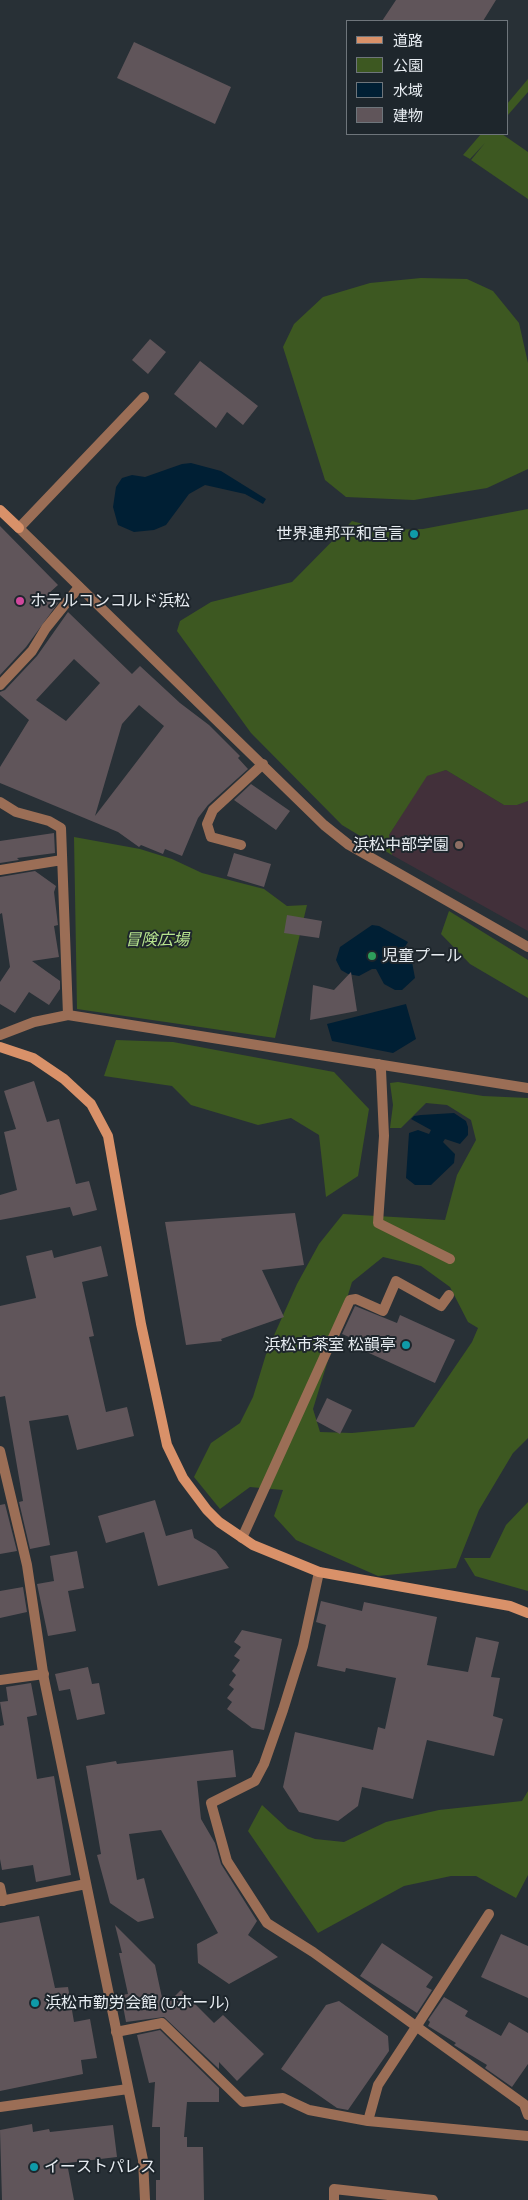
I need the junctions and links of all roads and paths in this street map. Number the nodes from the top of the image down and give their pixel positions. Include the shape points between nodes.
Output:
1 (144, 397) dead end
2 (0, 510) edge
3 (19, 528) junction
4 (79, 587) junction
5 (0, 685) edge
6 (263, 764) junction
7 (0, 802) edge
8 (240, 845) dead end
9 (62, 860) junction
10 (0, 870) edge
11 (528, 947) edge
12 (68, 1015) junction
13 (0, 1035) edge
14 (0, 1047) edge
15 (378, 1064) junction
16 (528, 1088) edge
17 (450, 1259) dead end
18 (449, 1295) dead end
19 (0, 1450) edge
20 (242, 1538) junction
21 (319, 1572) junction
22 (528, 1613) edge
23 (44, 1674) junction
24 (0, 1680) edge
25 (86, 1884) junction
26 (0, 1887) edge
27 (1, 1901) edge
28 (489, 1914) dead end
29 (416, 2027) junction
30 (116, 2032) junction
31 (128, 2089) junction
32 (526, 2101) edge
33 (0, 2107) edge
34 (528, 2115) edge
35 (368, 2121) junction
36 (528, 2136) edge
37 (145, 2200) edge
38 (334, 2200) edge
39 (433, 2200) edge

1 - 3 street
2 - 3 street
3 - 4 street
4 - 5 street via 32,651
4 - 6 street
6 - 8 street via 213,810 207,824 211,837
6 - 11 street via 324,825 349,845
7 - 9 street via 16,812 61,828
9 - 10 street
9 - 12 street
12 - 13 street via 34,1022
12 - 15 street
14 - 20 street via 33,1058 64,1079 91,1104 108,1136 141,1324 167,1445 194,1495 220,1522
15 - 16 street
15 - 17 street via 384,1136 378,1223
18 - 20 street via 441,1306 396,1281 382,1311 356,1299 350,1300
19 - 23 street via 27,1565
20 - 21 street via 278,1557
21 - 22 street via 510,1606
21 - 29 street via 303,1646 264,1764 255,1780 211,1803 228,1861 267,1923
23 - 24 street
23 - 25 street
25 - 27 street
25 - 30 street
26 - 27 street
28 - 29 street
29 - 32 street
29 - 35 street via 378,2085
30 - 31 street
30 - 35 street via 162,2023 243,2102 283,2098 309,2110
31 - 33 street
31 - 37 street via 144,2160
32 - 34 street
35 - 36 street
38 - 39 street via 334,2189

